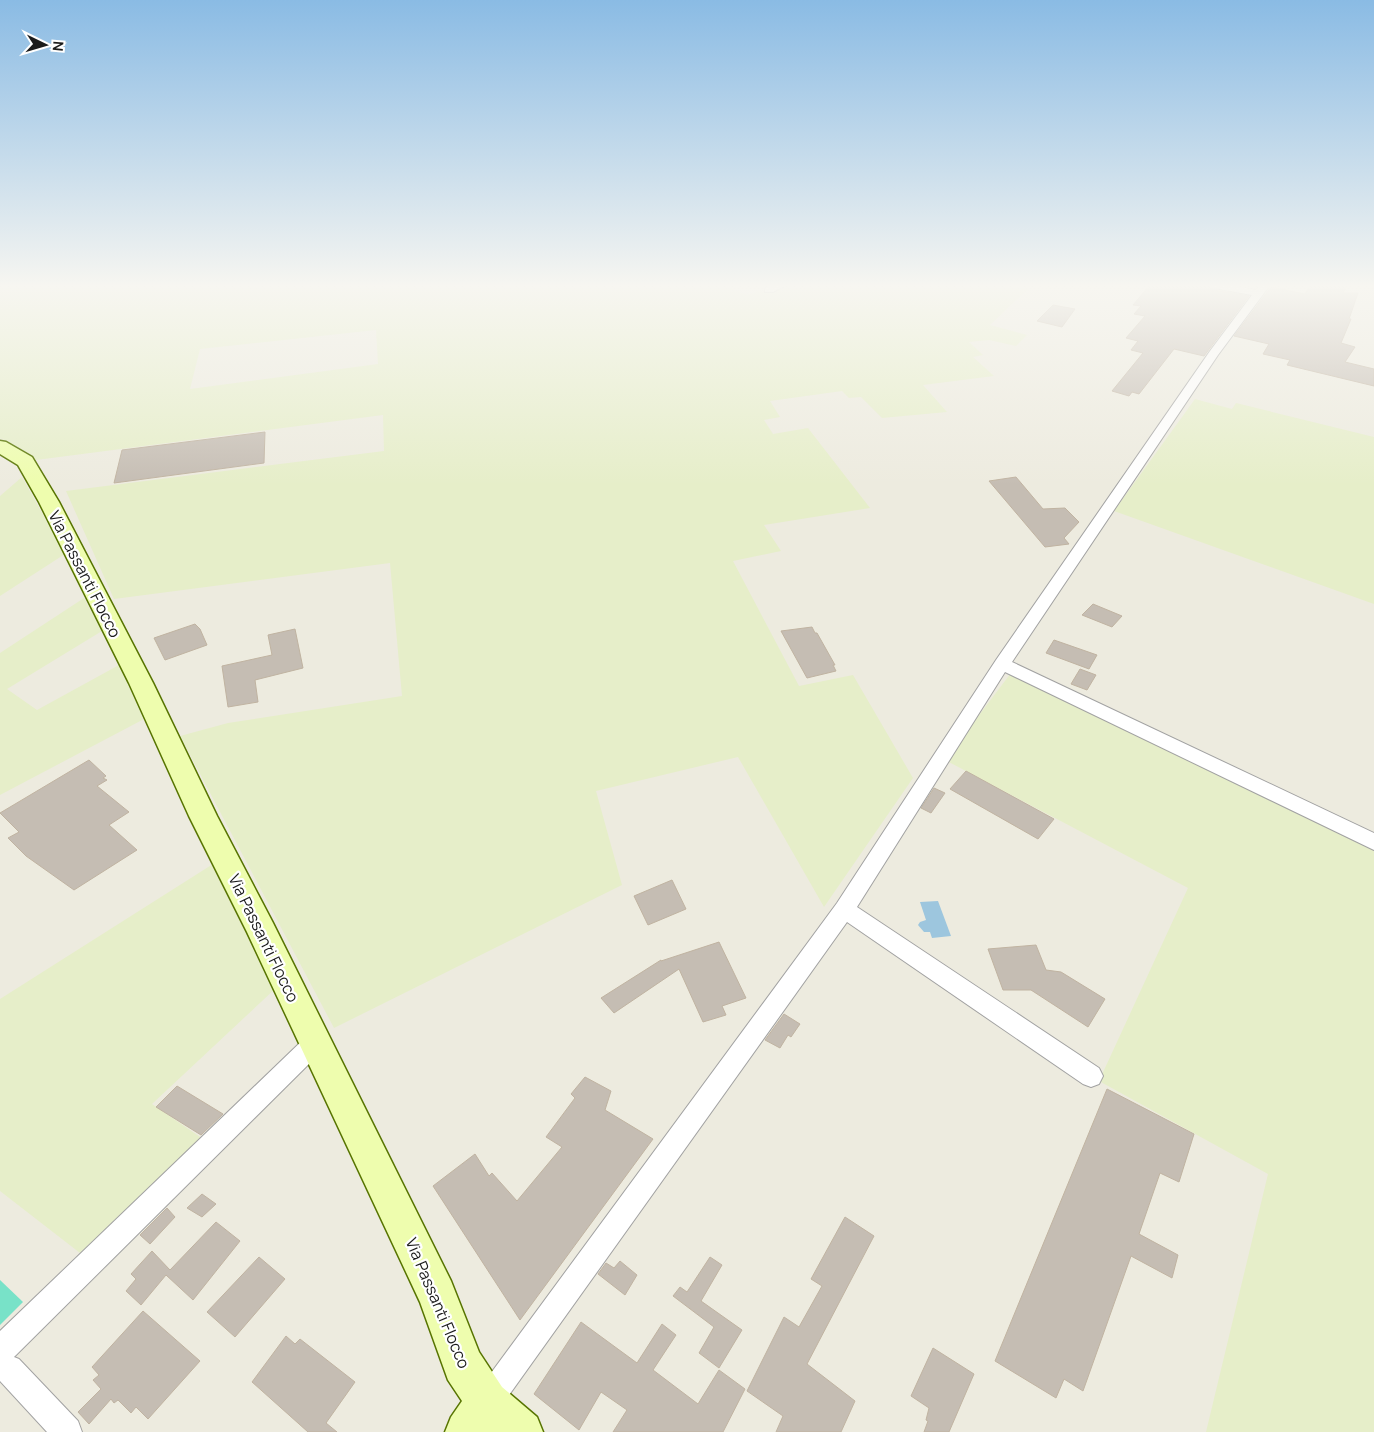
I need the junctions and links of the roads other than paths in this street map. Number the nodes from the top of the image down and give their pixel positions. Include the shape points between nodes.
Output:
1 (1215, 352) edge
2 (0, 446) edge
3 (1002, 664) junction
4 (1374, 842) edge
5 (844, 909) junction
6 (315, 1043) junction
7 (1091, 1076) dead end
8 (4, 1360) edge
9 (476, 1417) edge
10 (67, 1432) edge
11 (522, 1432) edge

1 - 3 street
2 - 6 main road, Via Passanti Flocco via 25,461 49,502 141,683
3 - 4 street
3 - 5 street
5 - 7 street
5 - 9 street
6 - 8 street
6 - 9 main road, Via Passanti Flocco via 437,1295 463,1366
8 - 10 street
9 - 11 main road, Via Passanti Flocco

